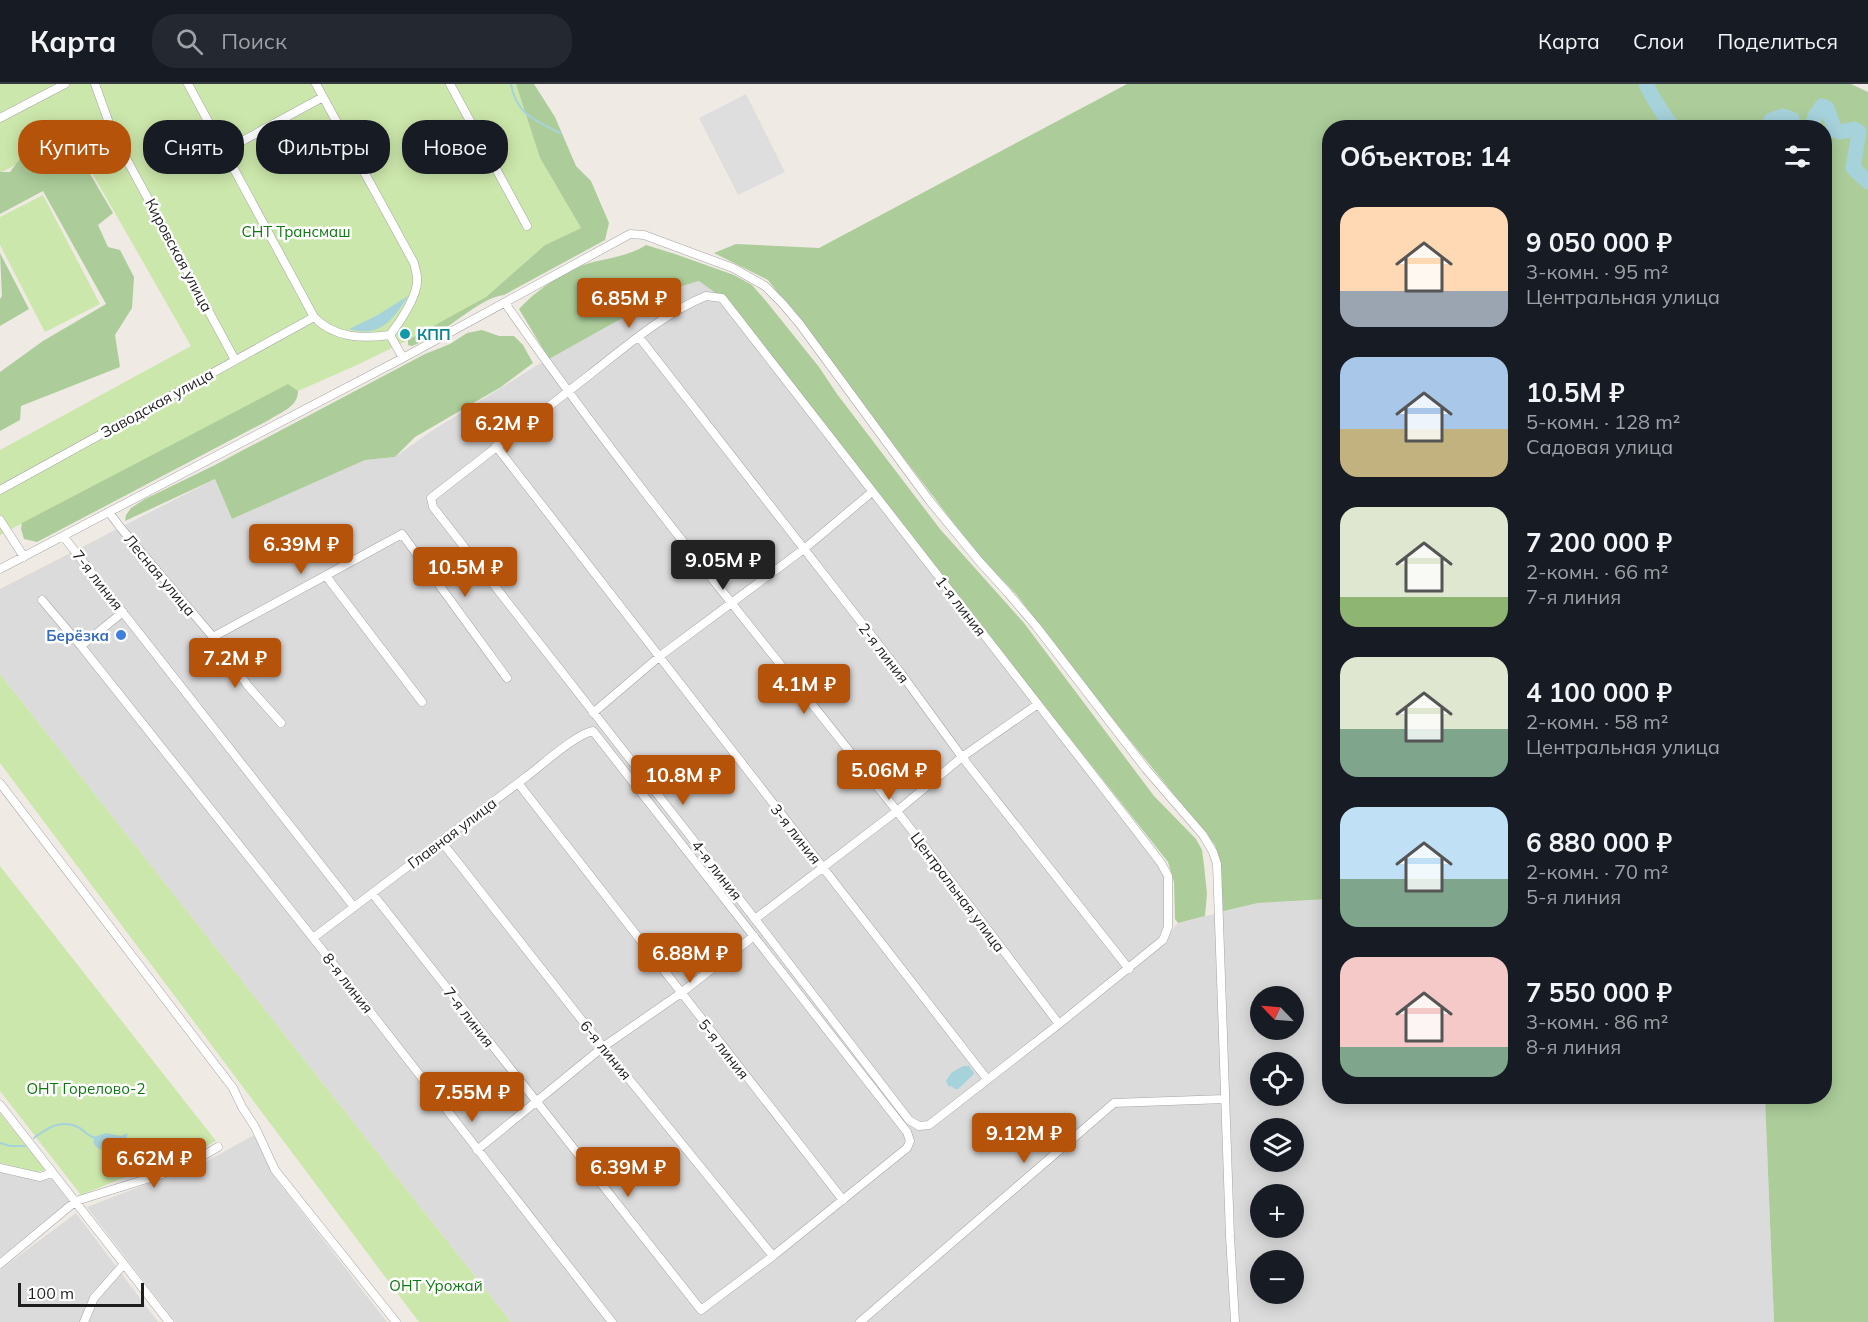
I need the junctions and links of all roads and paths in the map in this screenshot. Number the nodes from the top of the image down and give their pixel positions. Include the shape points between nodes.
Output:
1 (65, 84) edge
2 (95, 84) edge
3 (188, 84) edge
4 (316, 84) edge
5 (450, 84) edge
6 (323, 97) junction
7 (0, 118) edge
8 (207, 120) edge
9 (244, 140) edge
10 (236, 174) edge
11 (527, 226) dead end
12 (504, 303) junction
13 (314, 317) junction
14 (390, 335) junction
15 (639, 338) junction
16 (403, 358) junction
17 (235, 360) junction
18 (569, 392) junction
19 (496, 446) junction
20 (0, 490) edge
21 (872, 492) junction
22 (109, 512) junction
23 (0, 520) edge
24 (63, 536) junction
25 (804, 549) junction
26 (24, 557) junction
27 (0, 570) edge
28 (326, 576) junction
29 (42, 600) dead end
30 (730, 602) junction
31 (123, 612) junction
32 (213, 637) junction
33 (81, 645) junction
34 (660, 656) junction
35 (507, 678) dead end
36 (422, 702) dead end
37 (1038, 704) junction
38 (593, 713) junction
39 (281, 723) dead end
40 (962, 757) junction
41 (0, 783) edge
42 (518, 783) junction
43 (897, 811) junction
44 (441, 841) junction
45 (823, 868) junction
46 (372, 893) junction
47 (354, 907) junction
48 (755, 919) junction
49 (754, 936) junction
50 (313, 938) junction
51 (1129, 969) junction
52 (681, 993) junction
53 (1059, 1024) junction
54 (603, 1047) junction
55 (987, 1079) junction
56 (1225, 1099) junction
57 (535, 1101) junction
58 (0, 1105) edge
59 (218, 1147) dead end
60 (477, 1150) junction
61 (0, 1168) edge
62 (52, 1173) junction
63 (843, 1200) junction
64 (76, 1202) junction
65 (773, 1256) junction
66 (0, 1264) edge
67 (123, 1264) junction
68 (84, 1322) edge
69 (169, 1322) edge
70 (396, 1322) edge
71 (612, 1322) edge
72 (860, 1322) edge
73 (1235, 1322) edge

1 - 7 street
2 - 17 street, Кировская улица via 113,135
3 - 8 street
4 - 6 street
5 - 11 street
6 - 9 street
6 - 14 street via 414,263 417,286
10 - 13 street
12 - 16 street
12 - 18 street, Центральная улица
12 - 56 street via 630,234 644,235 733,268 765,286 782,303 929,500 1036,626 1213,852
13 - 14 street via 321,325 344,335
13 - 17 street, Заводская улица
14 - 16 street
15 - 18 street
15 - 21 street, 1-я линия via 691,303 706,296 722,298
15 - 25 street, 2-я линия
16 - 22 street
17 - 20 street, Заводская улица
18 - 19 street
18 - 30 street, Центральная улица
19 - 34 street, 3-я линия
19 - 38 street, 4-я линия via 431,498 433,507
21 - 25 street
21 - 37 street, 1-я линия
22 - 24 street
22 - 32 street, Лесная улица
23 - 26 street
24 - 26 street
24 - 31 street, 7-я линия
25 - 30 street
25 - 40 street, 2-я линия
26 - 27 street
28 - 32 street
28 - 35 street via 402,534
28 - 36 street
29 - 33 street, 8-я линия
30 - 34 street
30 - 43 street, Центральная улица
31 - 33 street
31 - 47 street, 7-я линия
32 - 39 street, Лесная улица
33 - 50 street, 8-я линия
34 - 38 street
34 - 45 street, 3-я линия
37 - 40 street
37 - 51 street, 1-я линия via 1168,876 1168,927 1163,940
38 - 48 street, 4-я линия
40 - 43 street
40 - 51 street, 2-я линия
41 - 70 street via 233,1088 275,1170
42 - 44 street, Главная улица
42 - 49 street, Главная улица via 585,732 593,731
42 - 52 street, 5-я линия
43 - 45 street
43 - 53 street, Центральная улица
44 - 46 street, Главная улица
44 - 54 street, 6-я линия
45 - 48 street
45 - 55 street, 3-я линия
46 - 47 street, Главная улица
46 - 57 street, 7-я линия
47 - 50 street, Главная улица
48 - 55 street, 4-я линия via 909,1120 918,1126 929,1125
49 - 52 street
49 - 63 street via 907,1132 907,1148
50 - 60 street, 8-я линия
51 - 53 street
52 - 54 street
52 - 63 street, 5-я линия
53 - 55 street
54 - 57 street
54 - 65 street, 6-я линия
56 - 72 street via 1114,1103
56 - 73 street
57 - 60 street
57 - 65 street, 7-я линия via 701,1310
58 - 62 street
59 - 64 street via 182,1168
60 - 71 street, 8-я линия
61 - 62 street via 40,1177
62 - 64 street
63 - 65 street
64 - 66 street
64 - 67 street
67 - 68 street via 94,1298
67 - 69 street

